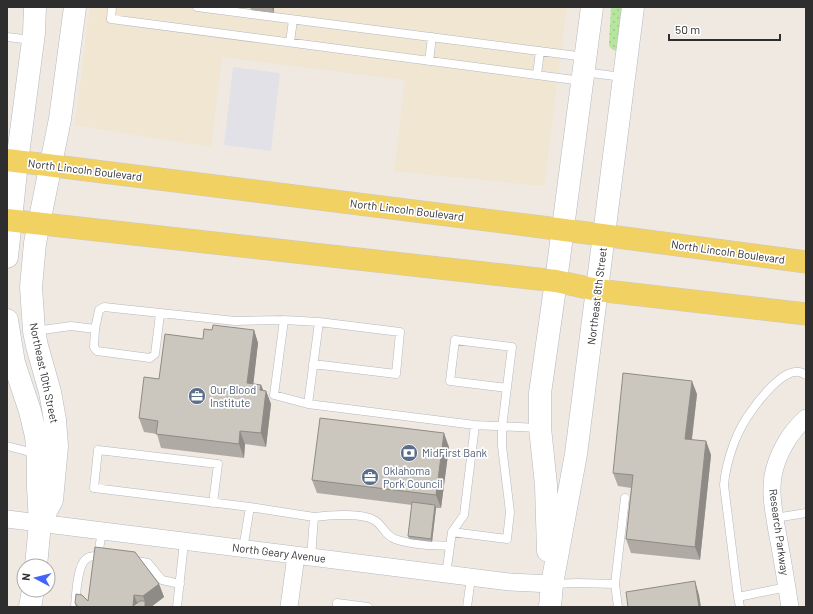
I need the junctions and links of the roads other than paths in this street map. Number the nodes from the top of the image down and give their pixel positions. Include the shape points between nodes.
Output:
1 (35, 7) edge
2 (75, 7) edge
3 (112, 7) edge
4 (197, 7) edge
5 (592, 7) edge
6 (633, 7) edge
7 (293, 20) junction
8 (7, 37) edge
9 (432, 37) junction
10 (33, 40) junction
11 (290, 42) junction
12 (540, 51) junction
13 (429, 61) junction
14 (584, 70) junction
15 (537, 75) junction
16 (625, 77) junction
17 (12, 161) edge
18 (50, 166) junction
19 (9, 220) edge
20 (39, 224) junction
21 (563, 230) junction
22 (604, 236) junction
23 (7, 257) edge
24 (806, 262) edge
25 (556, 281) junction
26 (597, 290) junction
27 (160, 314) junction
28 (806, 314) edge
29 (7, 320) edge
30 (284, 320) junction
31 (318, 322) junction
32 (96, 329) junction
33 (34, 331) junction
34 (313, 364) junction
35 (806, 376) edge
36 (507, 388) junction
37 (308, 404) junction
38 (806, 418) edge
39 (475, 425) junction
40 (502, 427) junction
41 (540, 428) junction
42 (7, 446) edge
43 (37, 451) junction
44 (625, 498) dead end
45 (213, 503) junction
46 (250, 507) junction
47 (806, 513) edge
48 (314, 517) junction
49 (775, 518) junction
50 (7, 519) edge
51 (40, 523) junction
52 (102, 531) junction
53 (452, 532) junction
54 (184, 542) junction
55 (450, 546) junction
56 (243, 549) junction
57 (98, 556) junction
58 (303, 557) junction
59 (37, 558) edge
60 (112, 558) edge
61 (126, 560) edge
62 (446, 574) junction
63 (471, 578) junction
64 (180, 584) junction
65 (552, 584) junction
66 (614, 584) junction
67 (787, 587) junction
68 (738, 597) junction
69 (75, 607) edge
70 (177, 607) edge
71 (289, 607) edge
72 (337, 607) edge
73 (368, 607) edge
74 (467, 607) edge
75 (550, 607) edge
76 (618, 607) edge
77 (740, 607) edge
78 (790, 607) edge

1 - 10 main road
2 - 18 main road, Northeast 10th Street via 60,119
3 - 11 lane via 110,19
4 - 7 lane
5 - 14 main road, Northeast 8th Street
6 - 16 main road, Northeast 8th Street
7 - 9 lane
7 - 11 lane
8 - 10 lane
9 - 12 lane
9 - 13 lane
10 - 17 main road
11 - 13 lane
12 - 14 lane
12 - 15 lane
13 - 15 lane
14 - 15 lane
14 - 16 lane
14 - 21 main road, Northeast 8th Street
16 - 22 main road, Northeast 8th Street
17 - 18 main road, North Lincoln Boulevard
17 - 19 main road
18 - 20 main road, Northeast 10th Street
18 - 21 main road, North Lincoln Boulevard
19 - 20 main road
19 - 23 main road
20 - 25 main road
20 - 33 main road, Northeast 10th Street via 31,287
21 - 22 main road, North Lincoln Boulevard
21 - 25 main road, Northeast 8th Street
22 - 24 main road, North Lincoln Boulevard
22 - 26 main road, Northeast 8th Street
25 - 26 main road
25 - 41 main road, Northeast 8th Street via 540,393
26 - 28 main road
26 - 65 main road, Northeast 8th Street via 576,454
27 - 30 lane via 235,321
27 - 32 lane via 104,307 99,310
27 - 32 lane via 155,354 150,358 97,351 94,347
29 - 43 main road, Northeast 10th Street via 14,363 30,411
30 - 31 lane
30 - 37 lane via 274,395
31 - 34 lane
31 - 34 lane via 400,332 396,374
32 - 33 lane via 71,326
33 - 51 main road, Northeast 10th Street via 50,392 57,446 52,500
34 - 37 lane
35 - 68 lane via 793,372 768,391 749,413 734,442 726,468 724,485
36 - 36 lane via 512,347 455,340 450,382
36 - 40 lane
37 - 39 lane
38 - 49 street, Research Parkway via 785,444 775,467 772,485
39 - 40 lane
39 - 53 lane via 464,515
40 - 41 lane
40 - 53 lane via 510,512 507,539
41 - 65 main road, Northeast 8th Street
42 - 43 lane
43 - 51 main road, Northeast 10th Street
44 - 66 lane
45 - 45 lane via 94,488 98,450 218,464
45 - 46 lane
46 - 48 lane
46 - 56 lane
47 - 49 lane
48 - 55 lane via 338,515 368,518 394,539
48 - 58 lane
49 - 67 street, Research Parkway
50 - 51 street, North Geary Avenue
51 - 52 street, North Geary Avenue
51 - 59 main road, Northeast 10th Street
52 - 54 street, North Geary Avenue
52 - 57 lane
53 - 55 lane
54 - 56 street, North Geary Avenue
54 - 64 lane
55 - 62 lane
56 - 58 street, North Geary Avenue
57 - 60 lane
57 - 69 lane via 88,557 84,561 79,575
58 - 62 street, North Geary Avenue
58 - 71 street
61 - 64 lane via 148,563 162,580
62 - 63 street, North Geary Avenue
63 - 65 street, North Geary Avenue
63 - 74 lane
64 - 70 lane
65 - 66 lane
65 - 75 main road, Northeast 8th Street
66 - 76 lane
67 - 68 lane
67 - 78 street, Research Parkway
68 - 77 lane
72 - 73 lane via 338,603

